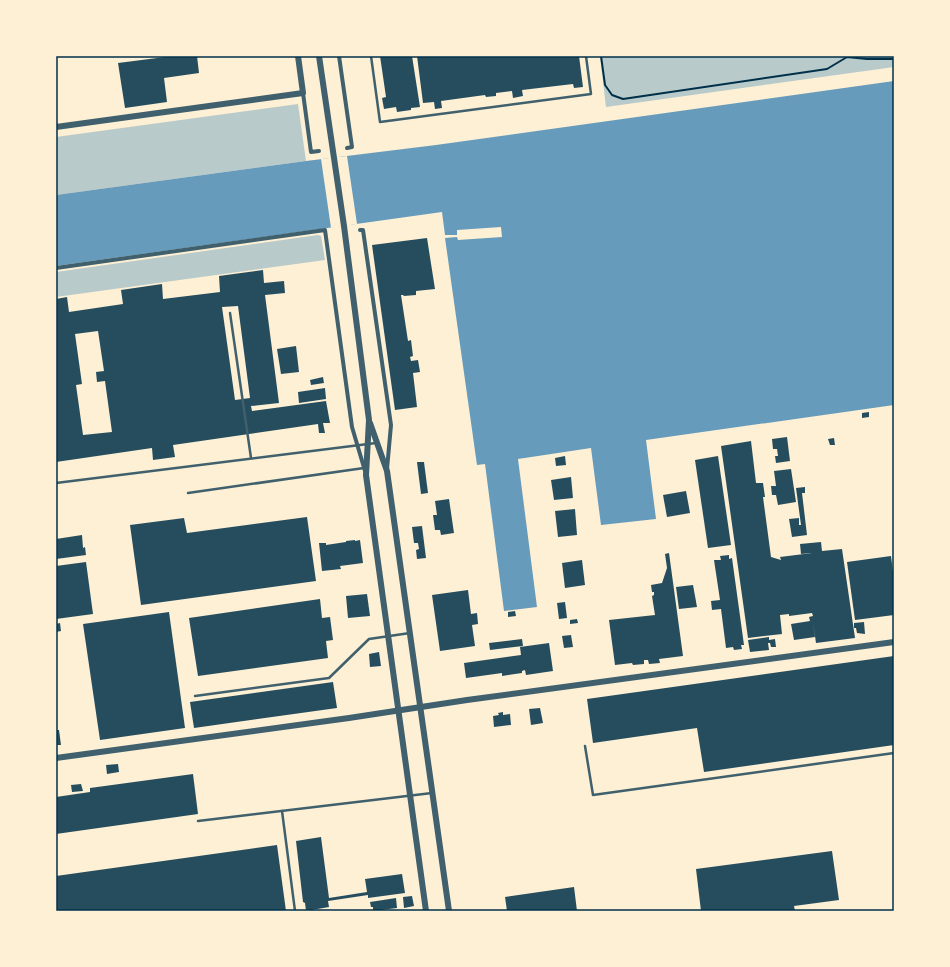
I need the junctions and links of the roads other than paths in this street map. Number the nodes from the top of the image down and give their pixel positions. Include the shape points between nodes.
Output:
1 (298, 56) edge
2 (319, 56) edge
3 (339, 56) edge
4 (371, 56) edge
5 (586, 56) edge
6 (303, 93) junction
7 (56, 127) edge
8 (347, 148) dead end
9 (319, 151) dead end
10 (360, 230) dead end
11 (326, 234) junction
12 (331, 234) dead end
13 (56, 268) edge
14 (230, 312) dead end
15 (369, 420) junction
16 (377, 443) junction
17 (368, 444) junction
18 (357, 445) junction
19 (251, 458) junction
20 (365, 468) junction
21 (387, 471) junction
22 (56, 483) edge
23 (188, 493) dead end
24 (410, 633) junction
25 (388, 636) junction
26 (894, 642) edge
27 (195, 696) dead end
28 (421, 707) junction
29 (398, 711) junction
30 (585, 746) dead end
31 (894, 753) edge
32 (56, 758) edge
33 (433, 793) junction
34 (410, 796) junction
35 (282, 811) junction
36 (198, 821) dead end
37 (295, 911) edge
38 (426, 911) edge
39 (449, 911) edge

1 - 6 street
2 - 15 street
3 - 8 street via 352,147
4 - 5 lane via 380,122 591,94
6 - 7 street
6 - 9 street via 311,152
10 - 21 street via 363,230 391,425
11 - 12 street
11 - 13 street via 325,230
11 - 18 street via 352,427
14 - 19 lane
15 - 16 street
15 - 17 street
16 - 17 lane
16 - 21 street
17 - 18 lane
17 - 20 street
18 - 19 lane
18 - 20 street
19 - 22 lane
20 - 23 lane
20 - 25 street
21 - 24 street
24 - 25 lane
24 - 28 street
25 - 27 lane via 369,639 329,678
25 - 29 street
26 - 28 street
28 - 29 street
28 - 33 street
29 - 32 street
29 - 34 street
30 - 31 lane via 593,795
33 - 34 lane
33 - 39 street
34 - 35 lane
34 - 38 street
35 - 36 lane
35 - 37 lane

